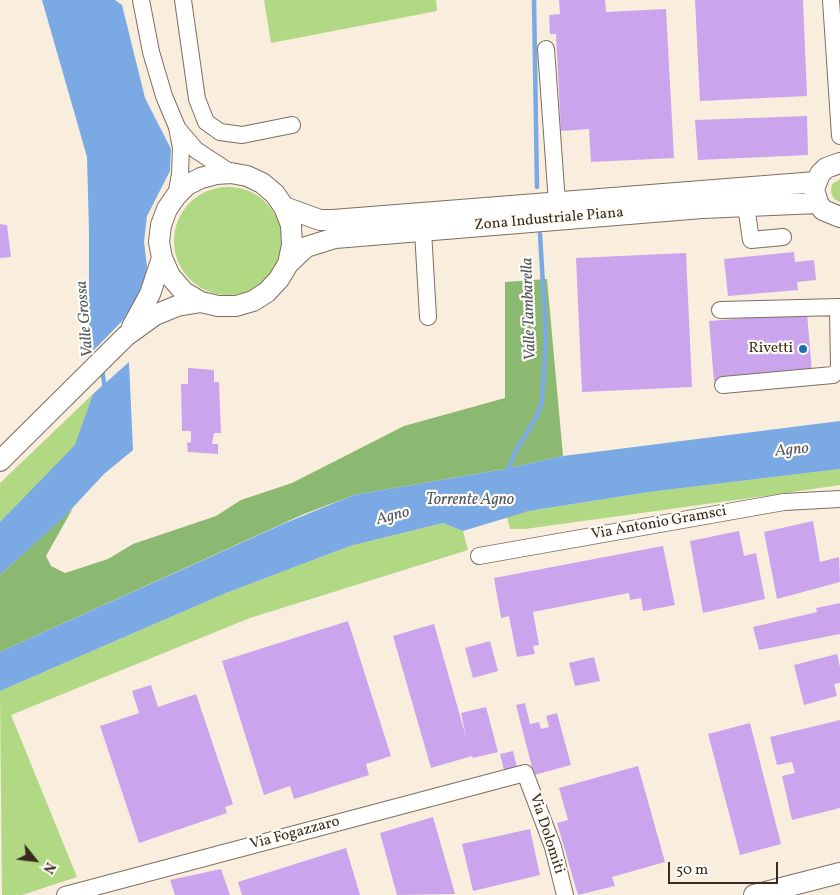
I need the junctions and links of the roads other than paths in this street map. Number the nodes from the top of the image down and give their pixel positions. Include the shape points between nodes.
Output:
1 (141, 0) edge
2 (183, 0) edge
3 (831, 0) edge
4 (546, 49) dead end
5 (292, 125) dead end
6 (177, 127) junction
7 (840, 136) edge
8 (840, 163) edge
9 (231, 173) junction
10 (816, 182) junction
11 (176, 196) junction
12 (557, 203) junction
13 (818, 203) junction
14 (746, 206) junction
15 (284, 207) junction
16 (840, 216) edge
17 (422, 230) junction
18 (783, 238) dead end
19 (162, 258) junction
20 (288, 264) junction
21 (201, 302) junction
22 (839, 307) edge
23 (720, 310) dead end
24 (428, 317) dead end
25 (126, 336) junction
26 (723, 385) dead end
27 (0, 461) edge
28 (840, 499) edge
29 (479, 556) dead end
30 (525, 774) joint
31 (840, 873) edge
32 (65, 895) edge
33 (565, 895) edge
34 (754, 895) edge

1 - 6 street via 151,52
2 - 5 street via 197,99 206,122 220,132 242,135
3 - 7 street
4 - 12 street
6 - 9 street via 196,150
6 - 11 street via 181,148
8 - 10 main road via 826,168
9 - 11 main road, Zona Industriale Piana via 201,178
9 - 15 main road, Zona Industriale Piana via 262,183
10 - 12 main road, Zona Industriale Piana
10 - 13 main road
11 - 19 main road, Zona Industriale Piana via 161,225 159,242
12 - 15 main road, Zona Industriale Piana via 333,220 320,220
13 - 14 main road, Zona Industriale Piana
13 - 16 main road via 831,215
14 - 17 main road, Zona Industriale Piana
14 - 18 street via 751,240
15 - 20 main road, Zona Industriale Piana via 291,225 292,245
17 - 20 main road, Zona Industriale Piana via 321,241 306,247
17 - 24 street
19 - 21 main road, Zona Industriale Piana via 170,276 184,292
19 - 25 main road via 150,294
20 - 21 main road, Zona Industriale Piana via 267,292 252,301 236,306
21 - 25 main road via 164,310
22 - 23 street
22 - 26 street via 839,370 833,375
25 - 27 main road
28 - 29 street, Via Antonio Gramsci via 784,502
30 - 32 street, Via Fogazzaro
30 - 33 street, Via Dolomiti via 553,847
31 - 34 main road

